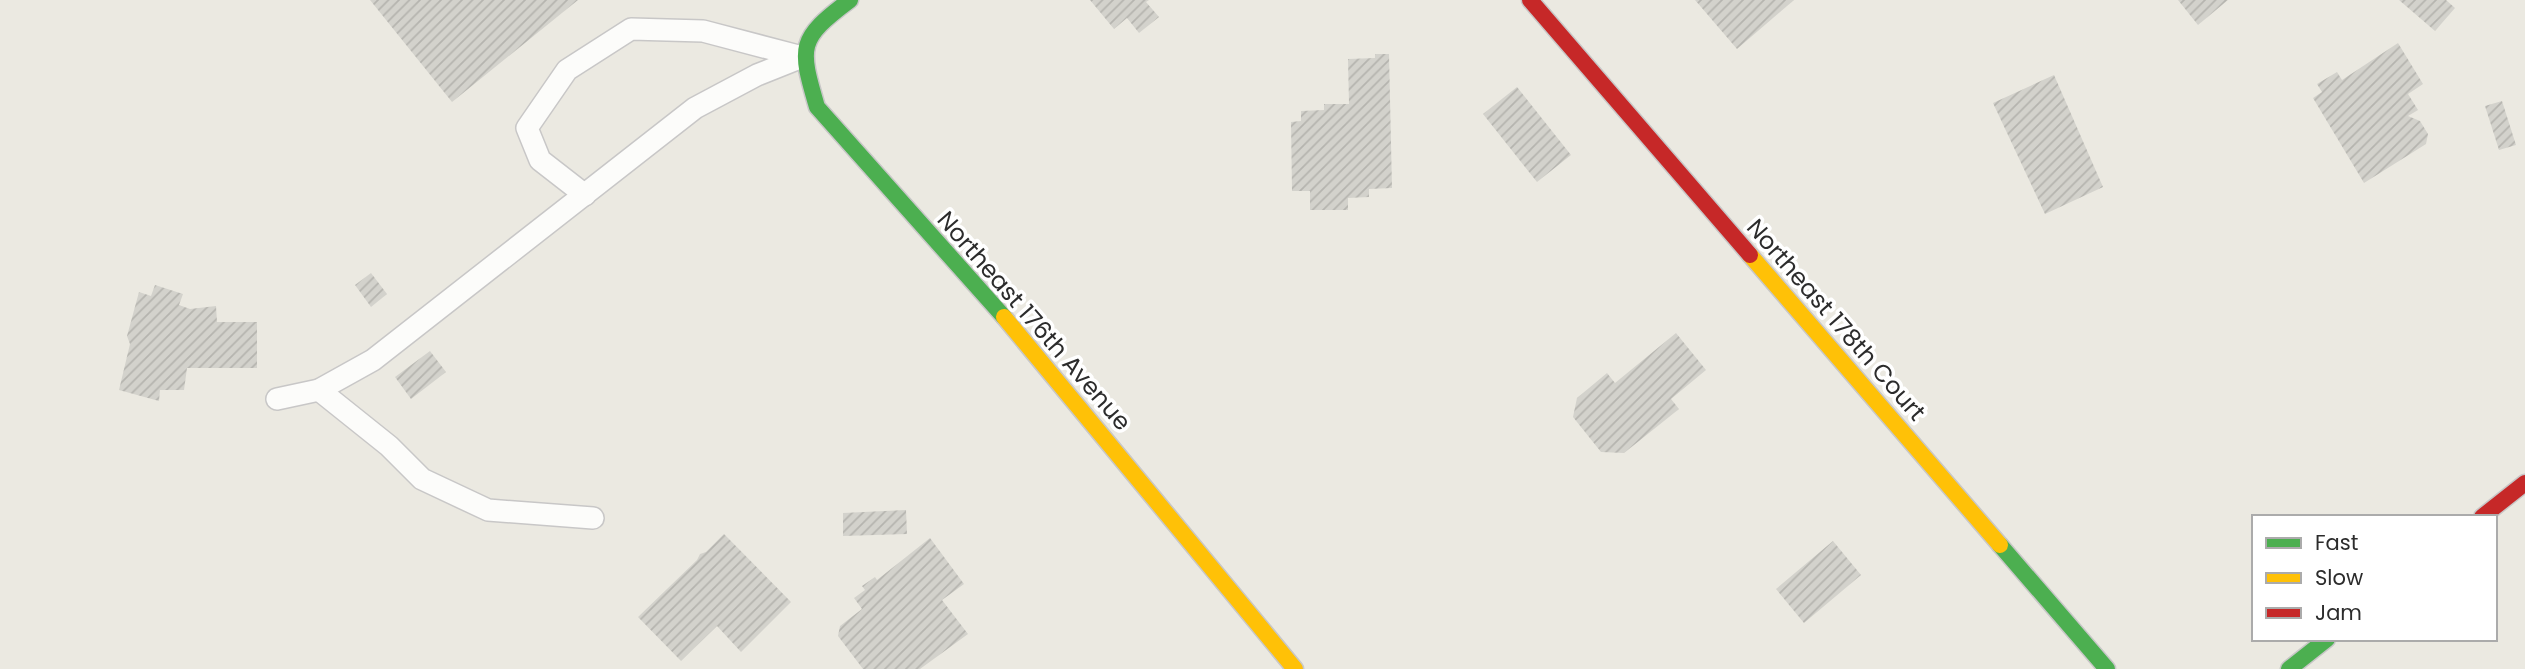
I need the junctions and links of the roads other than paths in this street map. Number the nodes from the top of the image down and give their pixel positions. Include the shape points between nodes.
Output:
1 (850, 0) edge
2 (1530, 0) edge
3 (802, 57) junction
4 (585, 195) junction
5 (319, 390) junction
6 (277, 399) dead end
7 (2525, 482) edge
8 (2484, 515) edge
9 (593, 518) dead end
10 (2324, 641) edge
11 (1295, 669) edge
12 (2108, 669) edge
13 (2289, 669) edge

1 - 3 street via 814,26
2 - 12 street, Northeast 178th Court
3 - 4 lane via 695,108
3 - 4 lane via 703,31 631,29 568,70 527,128 540,160
3 - 11 street, Northeast 176th Avenue via 817,107 1030,347
4 - 5 lane via 373,360
5 - 6 lane
5 - 9 lane via 422,479 488,510
7 - 8 street
10 - 13 street

